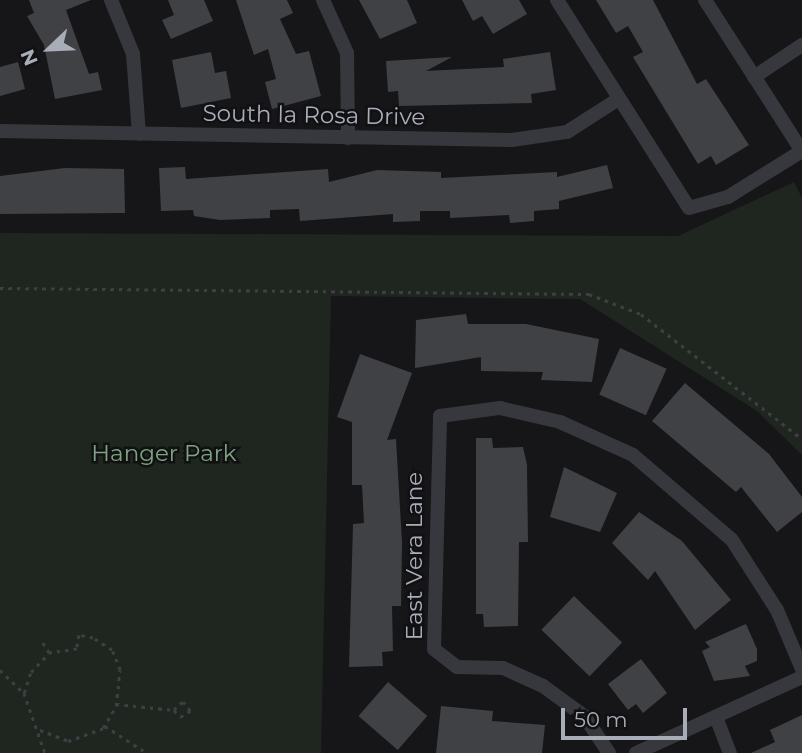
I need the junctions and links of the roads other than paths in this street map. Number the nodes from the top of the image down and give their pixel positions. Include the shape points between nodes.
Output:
1 (111, 0) edge
2 (323, 0) edge
3 (557, 0) edge
4 (705, 0) edge
5 (802, 45) edge
6 (754, 77) junction
7 (617, 100) junction
8 (0, 131) edge
9 (139, 134) junction
10 (348, 138) junction
11 (802, 151) edge
12 (802, 669) edge
13 (802, 677) edge
14 (716, 717) junction
15 (609, 753) edge
16 (636, 753) edge
17 (730, 753) edge

1 - 9 street via 133,54
2 - 10 street via 347,53
3 - 7 street
4 - 6 street
5 - 6 street
6 - 11 street
7 - 10 street, South la Rosa Drive via 568,132 526,138
7 - 11 street via 689,208 728,197
8 - 9 street, South la Rosa Drive
9 - 10 street, South la Rosa Drive
12 - 15 street, East Vera Lane via 777,610 732,540 633,455 560,422 500,408 440,416 434,649 457,667 503,668 543,685 584,716
13 - 14 street
14 - 16 street
14 - 17 street

